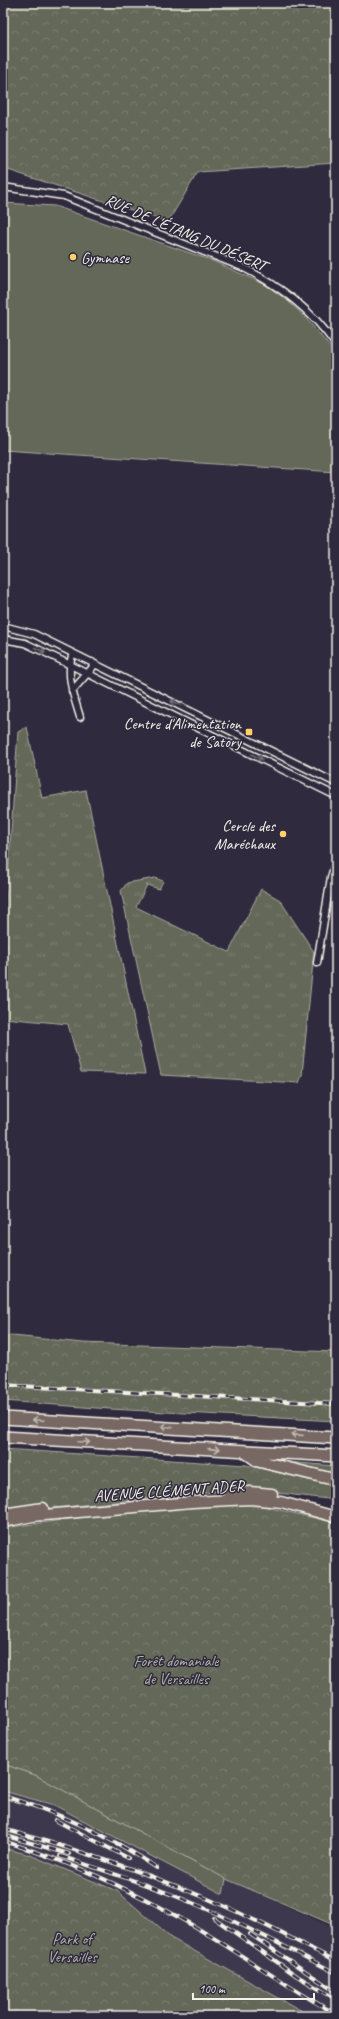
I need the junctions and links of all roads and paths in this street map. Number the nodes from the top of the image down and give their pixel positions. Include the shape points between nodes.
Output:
1 (3, 187) edge
2 (336, 345) edge
3 (3, 626) edge
4 (3, 639) edge
5 (73, 653) junction
6 (92, 662) junction
7 (69, 664) junction
8 (89, 673) junction
9 (72, 691) junction
10 (80, 717) dead end
11 (336, 783) edge
12 (336, 796) edge
13 (336, 861) edge
14 (317, 963) dead end
15 (3, 1418) edge
16 (3, 1437) edge
17 (336, 1438) edge
18 (245, 1452) junction
19 (336, 1456) edge
20 (333, 1478) edge
21 (336, 1510) edge
22 (3, 1514) edge
23 (336, 1517) edge
24 (3, 1522) edge

1 - 2 street, RUE DE L'ÉTANG DU DÉSERT via 64,196 242,267 289,294 308,311
3 - 5 street via 34,634
4 -> 7 street via 24,643
5 - 6 street
5 - 7 street
6 - 8 street via 93,667
11 -> 6 street
7 - 8 street
7 - 9 street
8 - 9 street
8 -> 12 street
9 - 10 street
13 - 14 street
17 -> 15 highway
16 -> 18 highway
18 - 19 highway
18 - 20 highway via 258,1461
21 - 22 main road, AVENUE CLÉMENT ADER via 279,1495 250,1492 28,1509
23 - 24 main road, AVENUE CLÉMENT ADER via 281,1502 250,1499 33,1516

